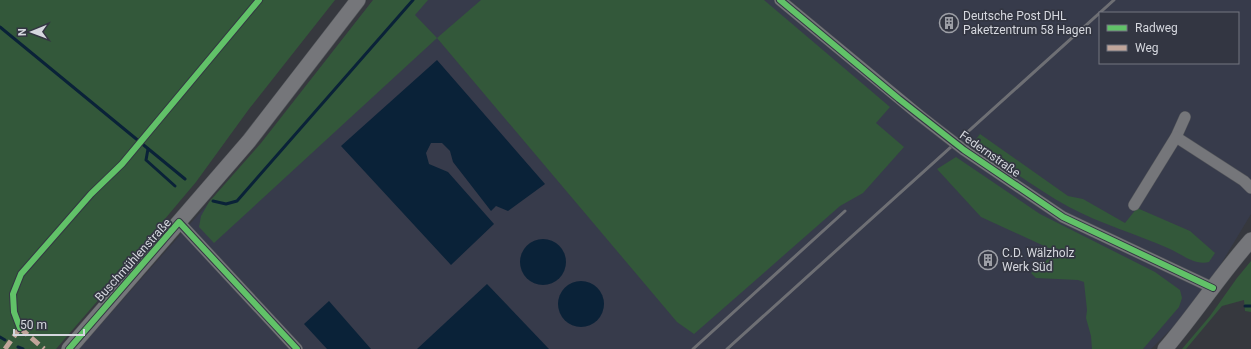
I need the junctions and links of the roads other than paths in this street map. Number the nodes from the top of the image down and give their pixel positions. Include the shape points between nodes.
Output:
1 (358, 0) edge
2 (780, 0) edge
3 (1185, 117) dead end
4 (1176, 137) junction
5 (1251, 188) edge
6 (1134, 205) dead end
7 (179, 222) junction
8 (1251, 240) edge
9 (1212, 288) junction
10 (69, 349) edge
11 (297, 349) edge
12 (1165, 349) edge

1 - 7 street, Buschmühlenstraße via 280,102
2 - 9 street, Federnstraße, bridge via 964,150 1064,217
3 - 4 street
4 - 5 street
4 - 6 street
7 - 10 street, Buschmühlenstraße
7 - 11 street, Buschmühlenstraße
8 - 9 street
9 - 12 street via 1192,318

